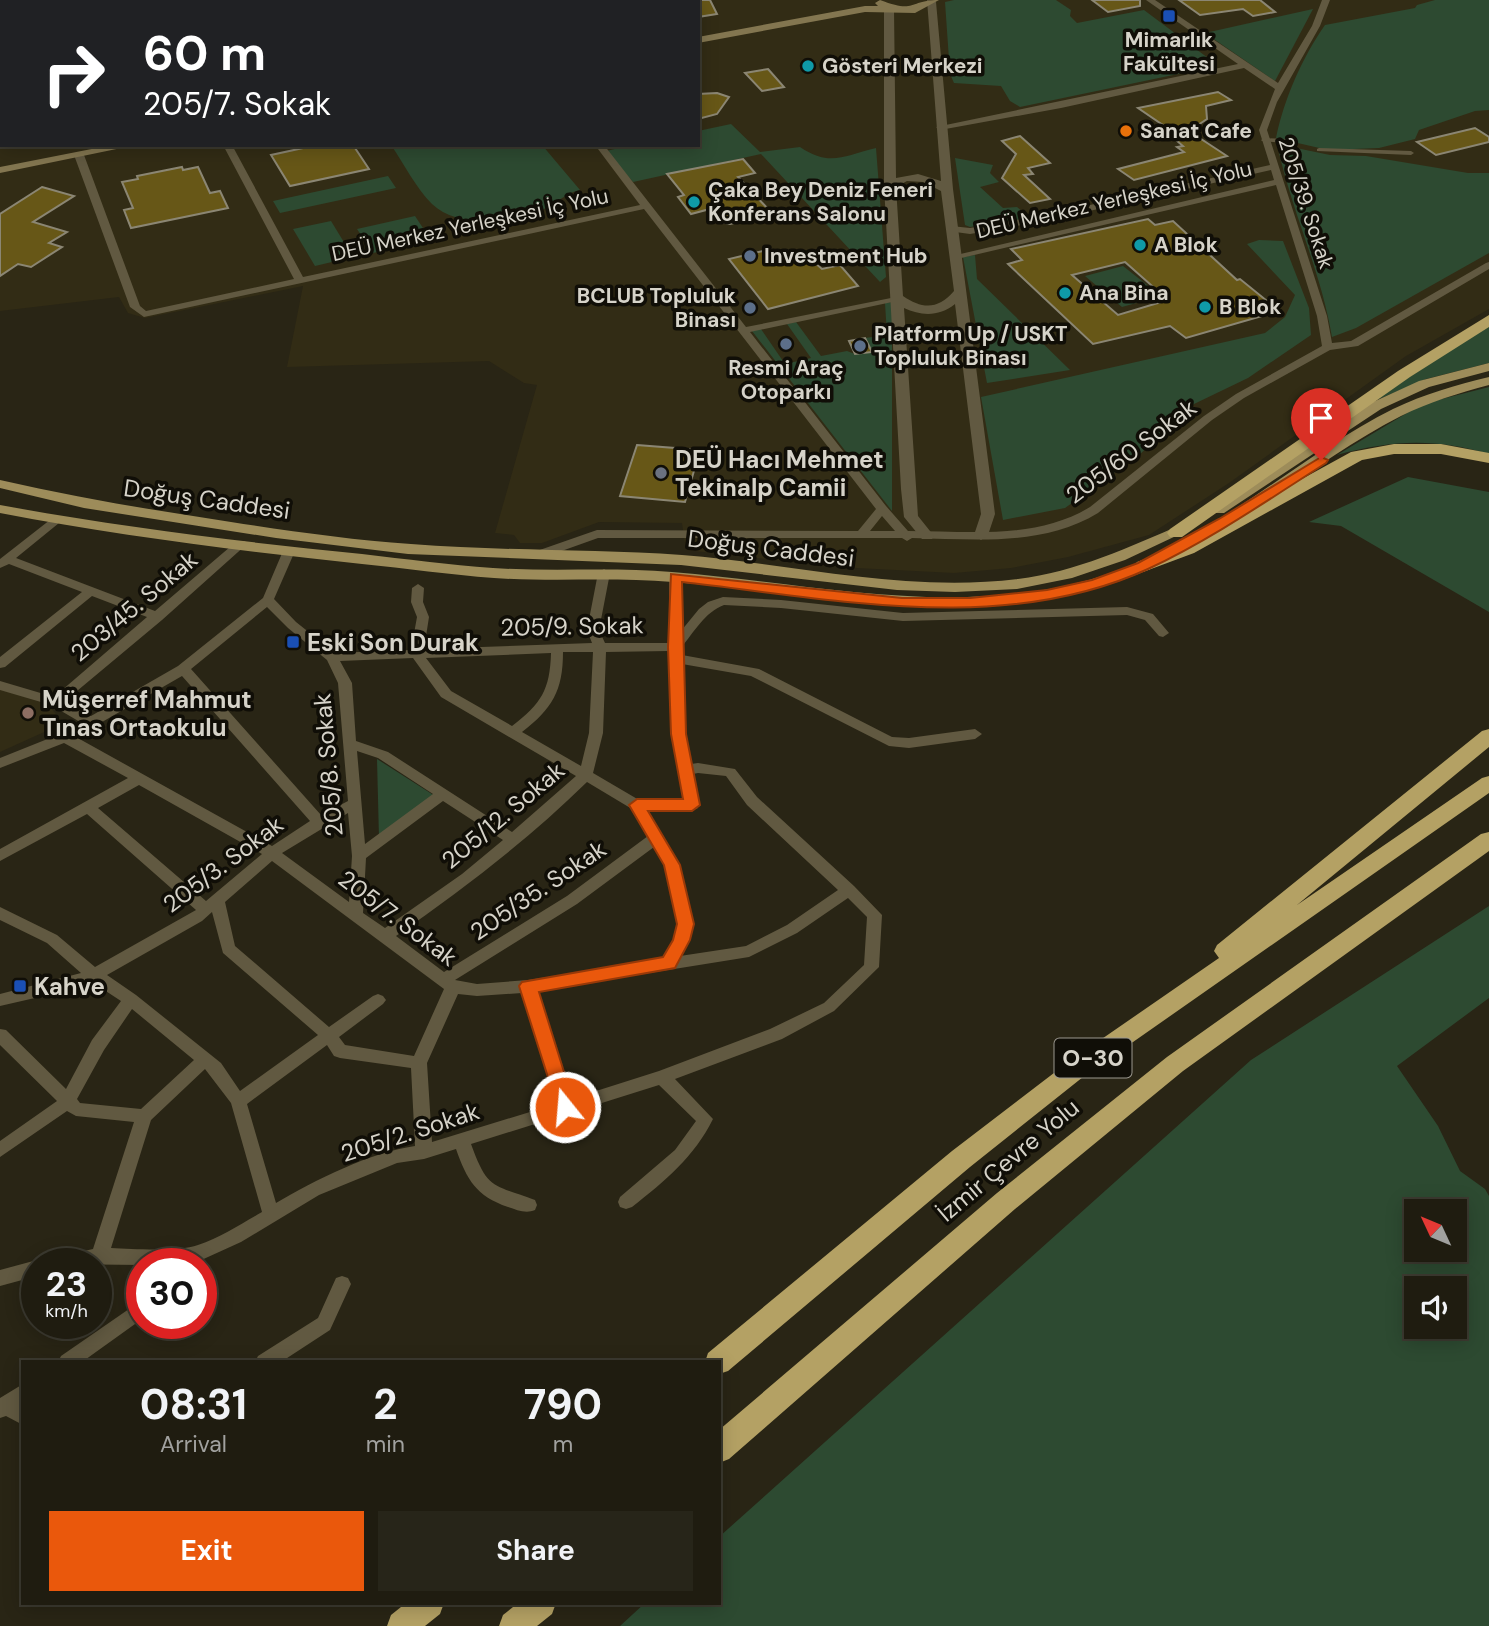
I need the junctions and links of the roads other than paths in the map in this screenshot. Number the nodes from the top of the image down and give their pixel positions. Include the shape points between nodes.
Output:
1 (863, 0) edge
2 (878, 0) edge
3 (1150, 0) edge
4 (1326, 0) edge
5 (932, 1) edge
6 (889, 9) junction
7 (700, 33) edge
8 (700, 40) edge
9 (1244, 65) junction
10 (1279, 88) junction
11 (940, 127) junction
12 (1264, 140) junction
13 (1285, 141) dead end
14 (112, 147) edge
15 (228, 147) edge
16 (601, 147) edge
17 (83, 150) edge
18 (1319, 150) dead end
19 (1411, 153) dead end
20 (0, 161) edge
21 (1274, 167) junction
22 (0, 170) edge
23 (1279, 182) junction
24 (890, 186) junction
25 (947, 189) junction
26 (647, 206) junction
27 (951, 229) junction
28 (957, 256) junction
29 (1489, 265) edge
30 (300, 281) junction
31 (961, 290) junction
32 (897, 298) junction
33 (1489, 320) edge
34 (745, 330) junction
35 (1327, 347) junction
36 (1489, 368) edge
37 (1489, 381) edge
38 (1489, 458) edge
39 (0, 484) edge
40 (882, 509) junction
41 (2, 512) edge
42 (55, 520) junction
43 (1176, 533) junction
44 (860, 536) junction
45 (927, 536) junction
46 (981, 536) junction
47 (907, 537) junction
48 (242, 544) junction
49 (569, 545) junction
50 (289, 551) junction
51 (530, 556) junction
52 (586, 558) junction
53 (4, 562) edge
54 (1143, 566) junction
55 (604, 573) junction
56 (676, 577) junction
57 (418, 588) dead end
58 (90, 592) junction
59 (268, 600) junction
60 (158, 617) junction
61 (1163, 633) dead end
62 (600, 647) junction
63 (557, 648) junction
64 (675, 653) junction
65 (417, 654) junction
66 (332, 657) junction
67 (0, 664) edge
68 (183, 669) junction
69 (0, 685) edge
70 (56, 702) junction
71 (90, 722) junction
72 (512, 733) junction
73 (975, 734) dead end
74 (1489, 736) edge
75 (65, 737) junction
76 (351, 744) junction
77 (0, 763) edge
78 (686, 770) junction
79 (585, 776) junction
80 (138, 779) junction
81 (1489, 783) edge
82 (443, 794) junction
83 (355, 803) junction
84 (637, 805) junction
85 (88, 807) junction
86 (318, 822) junction
87 (657, 837) junction
88 (513, 840) junction
89 (1489, 840) edge
90 (272, 853) junction
91 (1489, 855) edge
92 (0, 856) edge
93 (359, 856) junction
94 (849, 890) junction
95 (211, 905) junction
96 (0, 914) edge
97 (1388, 914) junction
98 (356, 915) junction
99 (385, 936) junction
100 (669, 963) junction
101 (94, 975) junction
102 (448, 983) junction
103 (528, 986) junction
104 (131, 999) junction
105 (0, 1000) edge
106 (378, 1000) dead end
107 (0, 1035) edge
108 (329, 1037) junction
109 (205, 1060) junction
110 (419, 1063) junction
111 (1075, 1070) junction
112 (662, 1077) junction
113 (238, 1101) junction
114 (66, 1103) junction
115 (565, 1107) junction
116 (144, 1116) junction
117 (461, 1139) junction
118 (0, 1150) edge
119 (424, 1152) junction
120 (626, 1202) dead end
121 (529, 1205) dead end
122 (271, 1215) junction
123 (102, 1248) edge
124 (214, 1248) edge
125 (21, 1272) edge
126 (0, 1278) edge
127 (342, 1284) dead end
128 (126, 1320) edge
129 (70, 1360) edge
130 (267, 1360) edge
131 (720, 1360) edge
132 (21, 1394) edge
133 (2, 1407) edge
134 (21, 1415) edge
135 (721, 1447) edge
136 (427, 1605) edge
137 (539, 1605) edge
138 (402, 1626) edge
139 (514, 1626) edge

1 - 7 main road
2 - 6 main road
3 - 9 street
4 - 10 street, 205/39. Sokak via 1318,23
5 - 6 main road via 912,11
5 - 11 street
6 - 8 main road via 865,9
6 - 24 street
9 - 10 street
9 - 11 street
10 - 12 street, 205/39. Sokak via 1266,115
11 - 25 street
12 - 13 street
12 - 21 street, 205/39. Sokak
14 - 17 main road
15 - 30 street
16 - 26 street
17 - 20 main road
17 - 22 main road
17 - 30 street, DEÜ Merkez Yerleşkesi İç Yolu via 139,312 150,314
18 - 19 street
21 - 23 street, 205/39. Sokak
21 - 27 street, DEÜ Merkez Yerleşkesi İç Yolu via 1045,218 970,231
23 - 28 street, DEÜ Merkez Yerleşkesi İç Yolu
23 - 35 street, 205/39. Sokak via 1322,316
24 - 25 street via 899,178 919,176
24 - 32 street
25 - 27 street
26 - 30 street, DEÜ Merkez Yerleşkesi İç Yolu
26 - 34 street
27 - 28 street
28 - 31 street
29 - 35 street, 205/60 Sokak via 1354,344
31 - 32 street via 941,309 925,311 910,309
31 - 46 street via 988,514
32 - 34 street
32 - 45 street via 911,517
33 - 43 highway
34 - 40 street
35 - 46 street, 205/60 Sokak via 1208,418 1076,521 1018,535
36 - 43 main road, Doğuş Caddesi via 1424,384 1376,406 1221,509
37 - 54 main road, Doğuş Caddesi via 1434,396 1387,417 1224,522
38 - 54 highway via 1441,449 1394,449 1357,456 1188,549
39 - 51 main road, Doğuş Caddesi via 84,504 276,533 408,549
40 - 44 street
40 - 47 street
41 - 42 main road, Doğuş Caddesi
42 - 48 main road, Doğuş Caddesi
42 - 53 street
43 - 52 main road, Doğuş Caddesi via 1067,575 1017,584 955,587 886,584 681,560
44 - 47 street, 205/60 Sokak
44 - 49 street, 205/60 Sokak via 597,534
45 - 46 street, 205/60 Sokak
45 - 47 street, 205/60 Sokak
48 - 50 main road, Doğuş Caddesi
48 - 60 street, 203/45. Sokak
49 - 51 street, 205/60 Sokak
49 - 52 street via 570,553
50 - 55 main road, Doğuş Caddesi via 514,574
50 - 59 street
51 - 52 main road, Doğuş Caddesi
53 - 58 street
54 - 56 main road, Doğuş Caddesi via 1047,595 970,603 902,602
55 - 56 main road, Doğuş Caddesi
55 - 62 street, 205/12. Sokak via 593,630
56 - 64 street
57 - 65 street via 423,617
58 - 60 street
58 - 67 street
59 - 66 street, 205/8. Sokak
59 - 68 street
60 - 70 street, 203/45. Sokak
61 - 64 street, 205/9. Sokak via 1149,617 1127,611 903,617 741,601 712,605
62 - 63 street, 205/9. Sokak
62 - 64 street, 205/9. Sokak
62 - 79 street, 205/12. Sokak via 597,733
63 - 65 street, 205/9. Sokak
63 - 72 street via 558,680 540,712
64 - 73 street via 754,672 888,741 909,743
64 - 78 street via 679,734
65 - 66 street, 205/9. Sokak
65 - 72 street via 446,694
66 - 76 street, 205/8. Sokak via 345,683
68 - 71 street
68 - 86 street
69 - 70 street
70 - 71 street
71 - 75 street
72 - 79 street
74 - 111 highway
75 - 77 street
75 - 80 street, 205/7. Sokak
76 - 82 street via 383,755
76 - 83 street, 205/8. Sokak
78 - 84 street via 692,805
78 - 94 street via 730,772 752,801
79 - 84 street
79 - 88 street, 205/12. Sokak
80 - 85 street
80 - 90 street, 205/7. Sokak
81 - 111 highway, İzmir Çevre Yolu / O-30
82 - 88 street
82 - 93 street
83 - 86 street, 205/3. Sokak
83 - 93 street, 205/8. Sokak
84 - 87 street
85 - 92 street
85 - 95 street
86 - 90 street, 205/3. Sokak
87 - 100 street via 672,865 685,924
87 - 102 street, 205/35. Sokak
88 - 99 street, 205/12. Sokak
89 - 97 highway, İzmir Çevre Yolu / O-30
90 - 95 street, 205/3. Sokak
90 - 98 street, 205/7. Sokak
91 - 97 highway
93 - 98 street, 205/8. Sokak
94 - 100 street, 205/7. Sokak via 792,929 749,951
94 - 112 street, 205/2. Sokak via 875,915 871,967 829,1007 776,1034
95 - 101 street, 205/3. Sokak
95 - 108 street via 228,949
96 - 101 street via 52,939
97 - 135 highway, İzmir Çevre Yolu / O-30 via 1175,1064 1006,1201
98 - 99 street, 205/7. Sokak
99 - 102 street, 205/7. Sokak
100 - 103 street, 205/7. Sokak
101 - 104 street
101 - 105 street, 205/3. Sokak
102 - 103 street, 205/7. Sokak via 477,990
102 - 110 street
103 - 115 street
104 - 109 street
104 - 114 street via 98,1045
106 - 108 street
107 - 114 street
108 - 110 street via 340,1051
108 - 113 street
109 - 113 street
109 - 116 street
110 - 119 street
111 - 131 highway, İzmir Çevre Yolu / O-30
112 - 115 street, 205/2. Sokak
112 - 120 street via 705,1118 674,1164
113 - 122 street
114 - 116 street via 76,1109
114 - 118 street
115 - 117 street, 205/2. Sokak
116 - 123 street
117 - 119 street, 205/2. Sokak
117 - 121 street via 476,1180 504,1200
119 - 122 street, 205/2. Sokak via 396,1156 313,1190
122 - 124 street, 205/2. Sokak
125 - 126 street
127 - 130 street via 324,1324
128 - 129 street
132 - 133 street
133 - 134 street
136 - 138 highway
137 - 139 highway

